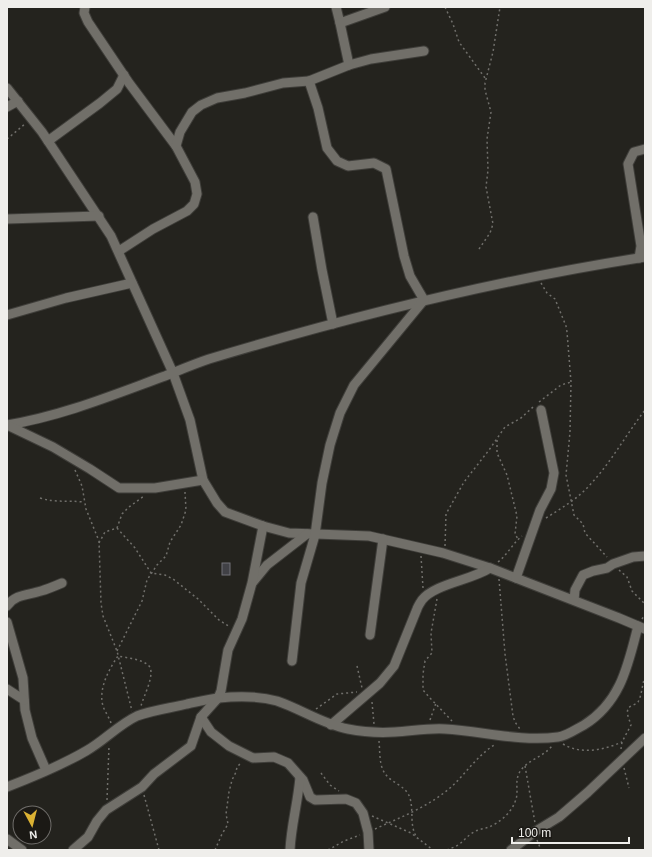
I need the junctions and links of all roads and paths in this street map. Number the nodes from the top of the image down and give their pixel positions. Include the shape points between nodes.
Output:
1 (85, 7) edge
2 (336, 7) edge
3 (385, 7) edge
4 (445, 7) edge
5 (500, 7) edge
6 (340, 23) junction
7 (424, 51) dead end
8 (349, 65) junction
9 (124, 75) junction
10 (485, 78) junction
11 (309, 81) junction
12 (7, 88) edge
13 (18, 101) junction
14 (7, 107) edge
15 (31, 118) junction
16 (7, 140) edge
17 (48, 141) junction
18 (176, 146) junction
19 (645, 149) edge
20 (99, 216) junction
21 (313, 217) dead end
22 (7, 219) edge
23 (479, 249) dead end
24 (119, 251) junction
25 (642, 258) edge
26 (537, 277) junction
27 (132, 283) junction
28 (424, 300) junction
29 (7, 315) edge
30 (333, 324) junction
31 (173, 373) junction
32 (571, 382) junction
33 (538, 406) junction
34 (645, 410) edge
35 (8, 427) edge
36 (497, 439) junction
37 (71, 458) junction
38 (203, 480) junction
39 (185, 484) junction
40 (155, 488) junction
41 (40, 498) dead end
42 (572, 501) junction
43 (83, 502) junction
44 (263, 526) junction
45 (534, 527) junction
46 (117, 528) junction
47 (311, 534) junction
48 (383, 539) junction
49 (518, 539) junction
50 (99, 543) junction
51 (421, 548) junction
52 (443, 553) junction
53 (645, 556) edge
54 (613, 564) junction
55 (494, 570) junction
56 (151, 573) junction
57 (516, 578) junction
58 (62, 583) dead end
59 (252, 583) junction
60 (438, 590) junction
61 (422, 600) junction
62 (574, 600) junction
63 (645, 604) edge
64 (7, 606) edge
65 (642, 627) edge
66 (8, 628) edge
67 (236, 631) junction
68 (370, 635) dead end
69 (117, 651) junction
70 (118, 656) junction
71 (292, 661) dead end
72 (357, 666) dead end
73 (645, 677) edge
74 (7, 689) edge
75 (368, 691) junction
76 (218, 698) junction
77 (24, 700) junction
78 (436, 703) junction
79 (308, 715) junction
80 (136, 717) junction
81 (202, 717) junction
82 (331, 725) junction
83 (426, 728) junction
84 (463, 730) junction
85 (112, 732) junction
86 (376, 732) junction
87 (510, 736) junction
88 (528, 737) junction
89 (558, 738) junction
90 (645, 738) edge
91 (622, 742) junction
92 (253, 758) junction
93 (622, 760) junction
94 (525, 766) junction
95 (46, 770) junction
96 (300, 778) junction
97 (7, 787) edge
98 (142, 787) junction
99 (629, 788) dead end
100 (106, 810) junction
101 (413, 812) junction
102 (389, 823) junction
103 (536, 831) junction
104 (368, 832) junction
105 (417, 838) junction
106 (7, 839) edge
107 (22, 850) edge
108 (73, 850) edge
109 (159, 850) edge
110 (215, 850) edge
111 (290, 850) edge
112 (328, 850) edge
113 (369, 850) edge
114 (433, 850) edge
115 (446, 850) edge
116 (511, 850) edge
117 (541, 850) edge

1 - 9 street via 84,13 88,22
2 - 6 street
3 - 6 street
4 - 10 path via 459,42
5 - 10 path via 493,52
6 - 8 street
7 - 8 street
8 - 11 street
9 - 17 street via 117,89
9 - 18 street
10 - 23 path via 485,90 491,112 487,139 486,187 493,224
11 - 18 street via 217,98 201,105 192,112 180,132
11 - 28 street via 327,148 337,161 348,166 374,163 386,169 404,256 410,276
12 - 13 street
13 - 14 street
13 - 15 street
15 - 16 path
15 - 17 street
17 - 20 street
18 - 24 street via 194,182 197,194 194,204 187,211
19 - 25 street via 634,152 628,164
20 - 22 street
20 - 24 street
21 - 30 street
24 - 27 street
25 - 26 street
26 - 28 street
26 - 32 path via 544,289 555,299 566,326
27 - 29 street
27 - 31 street
28 - 30 street
28 - 47 street via 354,385 346,400 332,439
30 - 31 street via 204,361
31 - 35 street via 83,406
31 - 38 street via 190,420
32 - 33 path via 561,385
32 - 42 path via 566,475
33 - 36 path via 505,426
33 - 45 street via 554,473 551,489
34 - 42 path via 599,475
35 - 37 street
36 - 49 path via 497,453 507,475 517,516 515,534
36 - 52 path via 464,482 446,514
37 - 40 street via 119,488
37 - 43 path via 82,486
38 - 39 street
38 - 44 street via 225,512
39 - 40 street
39 - 56 path via 184,520 170,542 166,556
40 - 46 path via 122,514
41 - 43 path via 54,502
42 - 45 path
42 - 54 path via 574,515 583,524 585,533
43 - 50 path
44 - 47 street via 289,533
44 - 59 street
45 - 49 path
45 - 57 street
46 - 50 path via 105,532
46 - 56 path via 135,548
47 - 48 street via 358,535
47 - 59 street via 267,565
47 - 71 street
48 - 51 street
48 - 68 street
49 - 55 path
50 - 69 path via 100,603
51 - 52 street
51 - 61 path
52 - 55 street
53 - 54 street
54 - 62 street via 583,575 575,590
54 - 63 path via 627,577 632,591
55 - 57 street
55 - 60 street
55 - 88 path via 500,588 513,716 517,726
56 - 67 path via 173,579 219,620
56 - 69 path via 142,601
57 - 62 street
58 - 64 street via 40,592 22,595
59 - 67 street
60 - 61 street
60 - 78 path via 431,633 432,650 425,661 423,681 425,693
61 - 75 street via 394,666 380,683
62 - 65 street
65 - 89 street via 626,671 611,701 589,721
66 - 77 street via 22,678
67 - 76 street via 228,650
69 - 70 path
70 - 80 path
70 - 80 path via 148,664 150,667 150,680
70 - 85 path via 111,667 102,694 103,706
72 - 75 path
73 - 91 path via 637,703 627,710 631,725
74 - 77 street
75 - 79 path via 337,694
75 - 82 street
75 - 86 path
76 - 79 street via 262,698
76 - 80 street
76 - 81 street
77 - 95 street via 32,738
78 - 83 path
78 - 84 path
79 - 82 street
80 - 85 street
81 - 92 street via 217,737
81 - 98 street via 191,746 154,774
82 - 86 street
83 - 84 street
83 - 86 street
84 - 87 street
85 - 95 street via 88,750
85 - 100 path
86 - 101 path via 384,772 407,792
87 - 88 street
87 - 101 path via 483,753 450,788
88 - 89 street
89 - 91 path via 571,748 592,750
89 - 94 path via 548,751
90 - 93 street
91 - 93 path
92 - 96 street via 274,757 288,763
92 - 110 path via 238,764 229,792 226,814 228,824
93 - 99 path
93 - 103 street via 559,817
94 - 103 path
94 - 115 path via 516,777 518,792 511,810 491,827 474,832 456,847
95 - 97 street
96 - 104 street via 310,797 315,800 346,799 356,803 363,813
96 - 111 street
98 - 100 street
98 - 109 path
100 - 108 street via 88,837
101 - 102 path
101 - 105 path via 412,829
102 - 104 path
102 - 105 path
103 - 116 street
103 - 117 path
104 - 112 path
104 - 113 street
105 - 114 path
106 - 107 street

